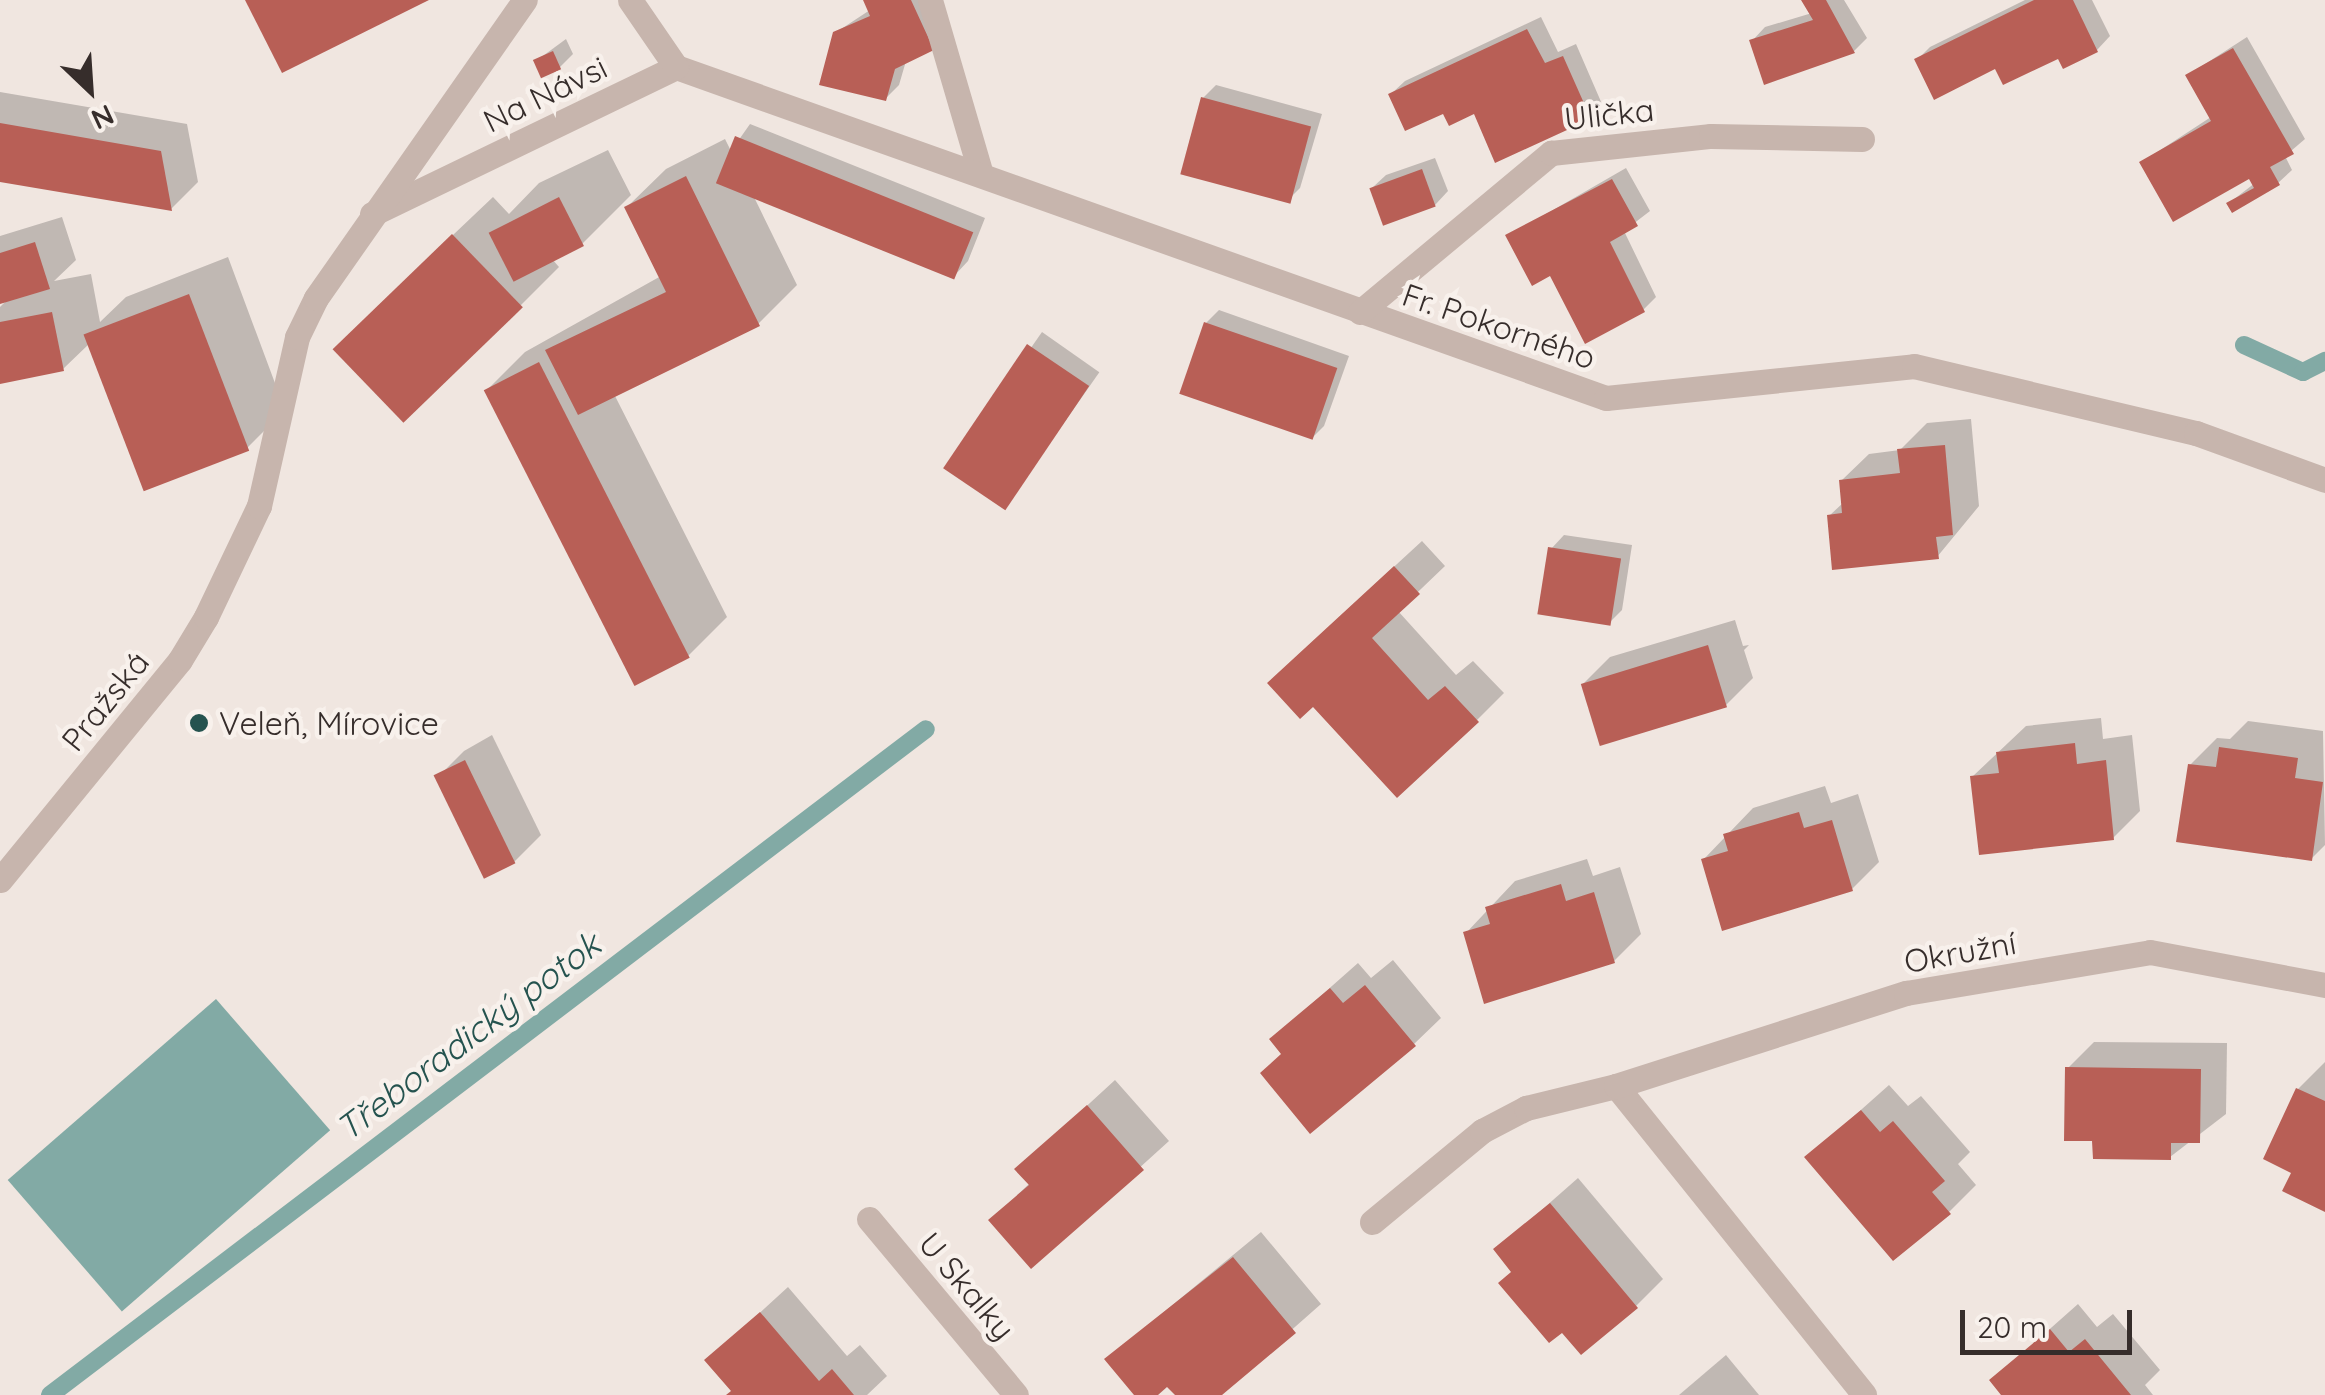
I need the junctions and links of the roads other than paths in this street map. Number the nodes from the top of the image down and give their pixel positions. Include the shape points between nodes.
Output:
1 (525, 0) edge
2 (630, 0) edge
3 (930, 0) edge
4 (676, 67) junction
5 (1862, 138) dead end
6 (980, 171) junction
7 (368, 216) junction
8 (1360, 312) junction
9 (2325, 480) edge
10 (239, 548) joint
11 (0, 880) edge
12 (2325, 986) edge
13 (1616, 1086) junction
14 (869, 1219) dead end
15 (1372, 1222) dead end
16 (1016, 1395) edge
17 (1864, 1395) edge

1 - 7 street, Na Návsi
2 - 4 street
3 - 6 street
4 - 6 street, Fr. Pokorného
4 - 7 street, Na Návsi
5 - 8 street, Ulička via 1711,136 1552,153
6 - 8 street, Fr. Pokorného
7 - 10 street, Na Návsi via 297,337 276,444
8 - 9 street, Fr. Pokorného via 1606,398 1914,366 2196,432
10 - 11 street, Pražská via 180,660
12 - 13 street, Okružní via 2150,952 1906,994
13 - 15 street, Okružní via 1526,1108 1482,1130
13 - 17 street
14 - 16 street, U Skalky

